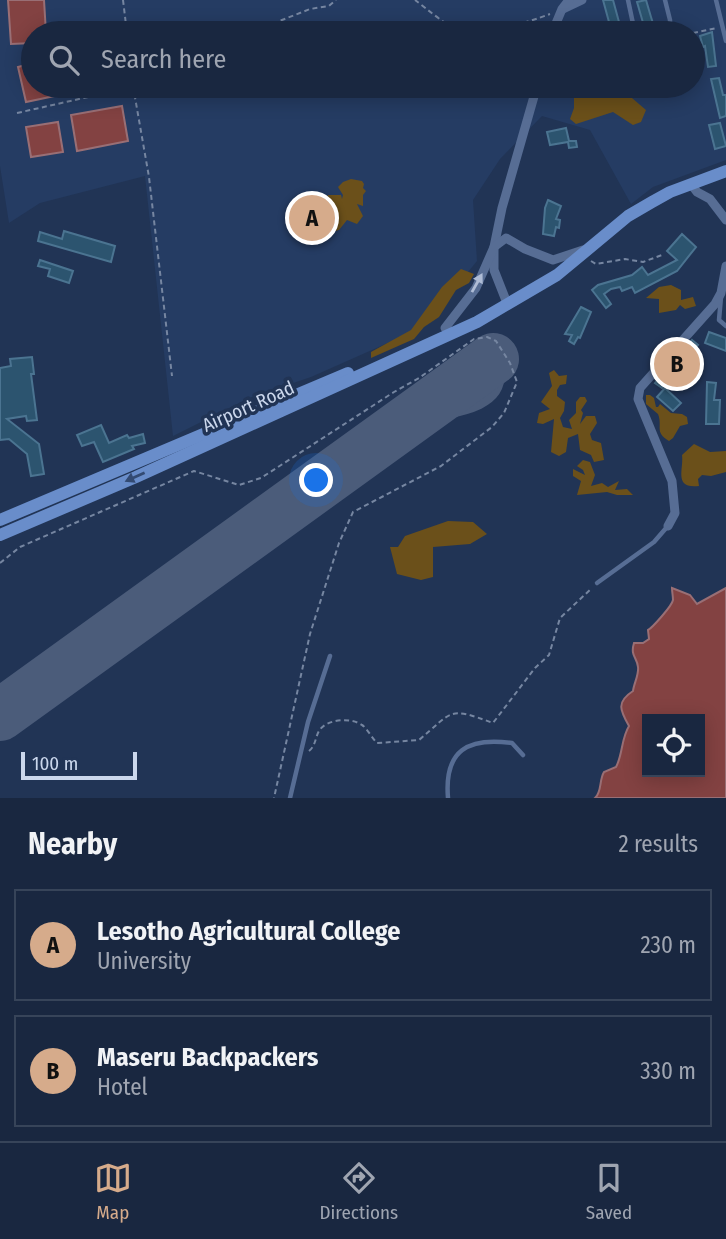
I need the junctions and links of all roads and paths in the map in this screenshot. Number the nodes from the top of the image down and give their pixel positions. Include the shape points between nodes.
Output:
1 (123, 0) edge
2 (336, 0) edge
3 (415, 0) edge
4 (569, 0) edge
5 (582, 0) edge
6 (628, 0) edge
7 (665, 0) edge
8 (716, 0) edge
9 (562, 9) junction
10 (126, 21) edge
11 (280, 21) edge
12 (445, 21) edge
13 (532, 21) edge
14 (557, 21) edge
15 (632, 21) edge
16 (670, 21) edge
17 (722, 24) junction
18 (705, 31) edge
19 (726, 41) edge
20 (88, 98) edge
21 (135, 98) edge
22 (534, 98) edge
23 (17, 113) dead end
24 (726, 171) edge
25 (691, 184) junction
26 (726, 220) edge
27 (594, 246) junction
28 (494, 247) junction
29 (662, 255) dead end
30 (577, 261) junction
31 (726, 266) edge
32 (721, 293) junction
33 (507, 303) junction
34 (726, 326) edge
35 (445, 328) junction
36 (172, 376) dead end
37 (0, 520) edge
38 (668, 526) joint
39 (0, 535) edge
40 (0, 563) edge
41 (597, 583) joint
42 (330, 656) dead end
43 (302, 755) junction
44 (523, 755) dead end
45 (274, 798) edge
46 (290, 798) edge
47 (448, 798) edge

1 - 10 path
2 - 11 path
3 - 12 path
4 - 9 street
5 - 9 street
6 - 15 lane
7 - 16 lane
8 - 17 lane
9 - 13 path
9 - 14 street
17 - 18 path
17 - 19 lane
20 - 23 path
21 - 36 path
22 - 28 street
24 - 25 main road, Airport Road
25 - 26 street
25 - 27 main road, Airport Road via 628,216
27 - 28 street via 553,260 506,238
27 - 30 main road, Airport Road
28 - 33 street via 494,270
35 -> 28 street via 476,288
29 - 30 path via 643,262
30 - 33 main road, Airport Road
31 - 32 street
32 - 34 lane via 719,320
32 - 38 street via 640,388 638,399 672,481 675,513
33 - 35 main road, Airport Road
33 -> 39 main road, Airport Road via 477,322 296,406
35 - 37 main road, Airport Road
38 - 41 lane via 654,542
40 - 45 path via 20,547 194,471 239,485 261,478 474,338 495,341 517,382 504,413 441,466 354,512 350,519 310,634
41 - 43 path via 561,618 548,655 493,723 454,712 419,740 377,743 362,725 337,720 326,723 313,748
42 - 43 lane
43 - 46 lane
44 - 47 lane via 512,743 491,740 464,747 449,767

